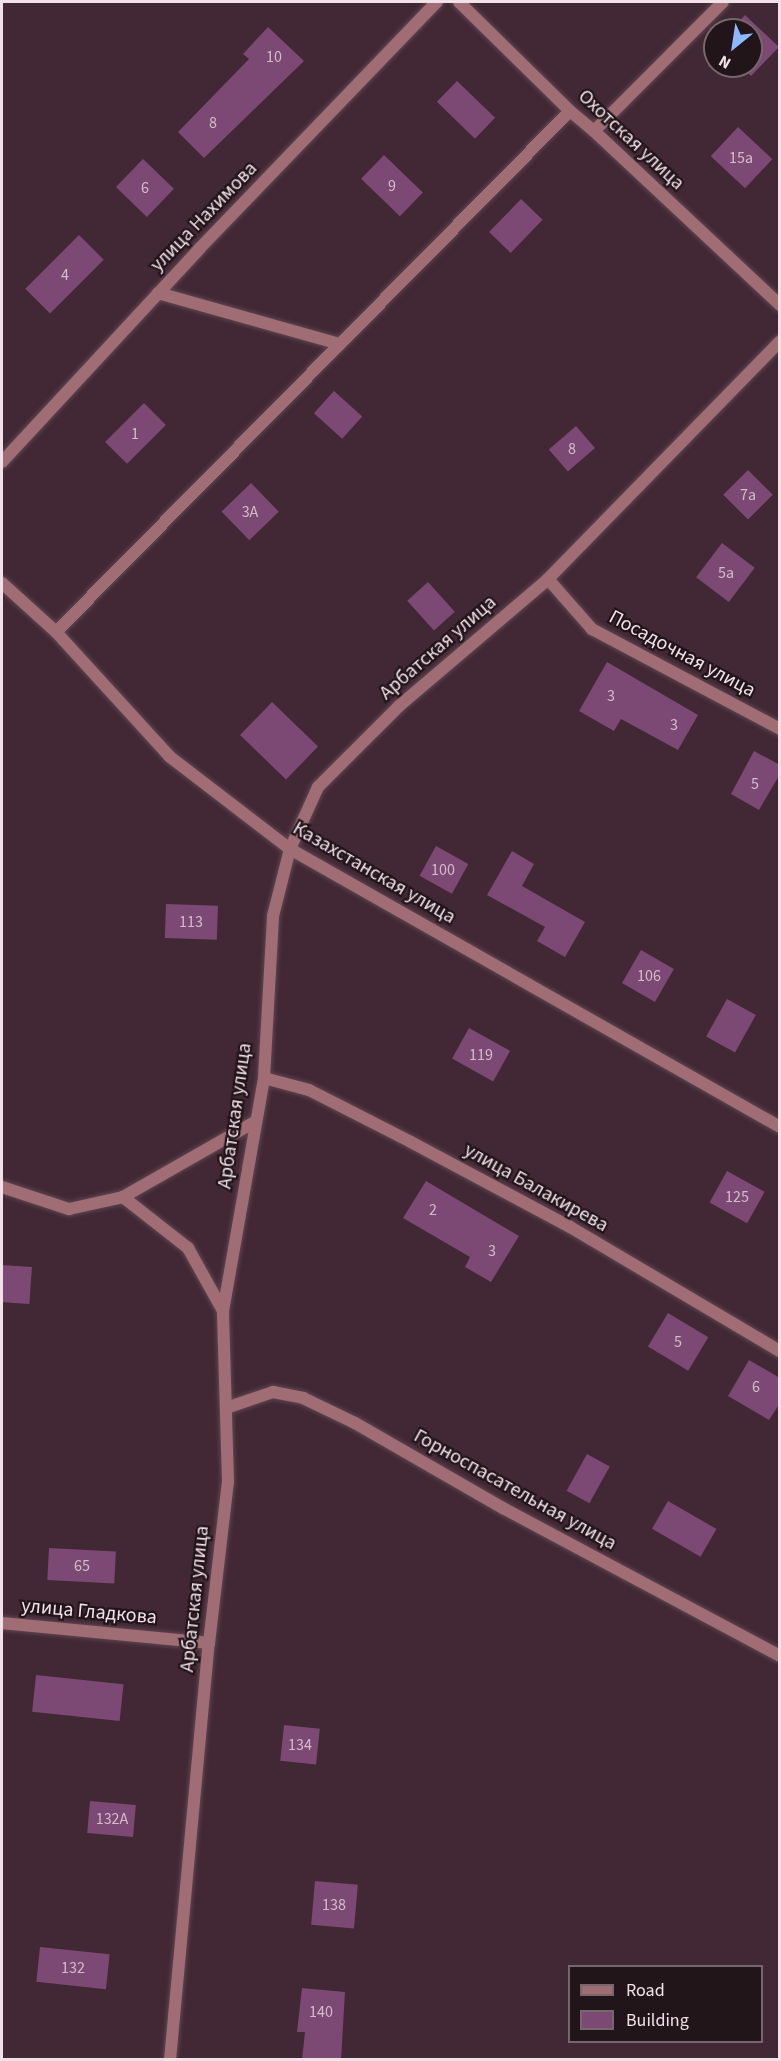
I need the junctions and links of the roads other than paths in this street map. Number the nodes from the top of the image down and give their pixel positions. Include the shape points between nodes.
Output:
1 (437, 2) edge
2 (459, 2) edge
3 (723, 2) edge
4 (570, 111) junction
5 (594, 130) junction
6 (158, 293) junction
7 (780, 305) edge
8 (780, 341) edge
9 (340, 344) junction
10 (2, 462) edge
11 (548, 579) junction
12 (2, 583) edge
13 (56, 632) junction
14 (780, 729) edge
15 (290, 849) junction
16 (264, 1078) junction
17 (256, 1121) junction
18 (780, 1127) edge
19 (2, 1186) edge
20 (123, 1197) junction
21 (223, 1311) junction
22 (780, 1351) edge
23 (226, 1408) junction
24 (2, 1623) edge
25 (209, 1642) junction
26 (780, 1656) edge
27 (170, 2060) edge

1 - 6 street, улица Нахимова
2 - 4 street, Охотская улица
3 - 5 street
4 - 5 street, Охотская улица
4 - 9 street
5 - 7 street, Охотская улица
6 - 9 street
6 - 10 street, улица Нахимова
8 - 11 street, Арбатская улица
9 - 13 street
11 - 14 street, Посадочная улица via 592,629
11 - 15 street, Арбатская улица via 399,706 318,787
12 - 13 street, Казахстанская улица
13 - 15 street, Казахстанская улица via 170,757
15 - 16 street, Арбатская улица via 273,916
15 - 18 street, Казахстанская улица
16 - 17 street, Арбатская улица
16 - 22 street, улица Балакирева via 309,1090 411,1142 570,1227
17 - 20 street
17 - 21 street, Арбатская улица
19 - 20 street via 69,1209
20 - 21 street via 188,1248
21 - 23 street, Арбатская улица
23 - 25 street, Арбатская улица via 228,1482
23 - 26 street, Горноспасательная улица via 273,1392 303,1398
24 - 25 street, улица Гладкова
25 - 27 street, Арбатская улица

